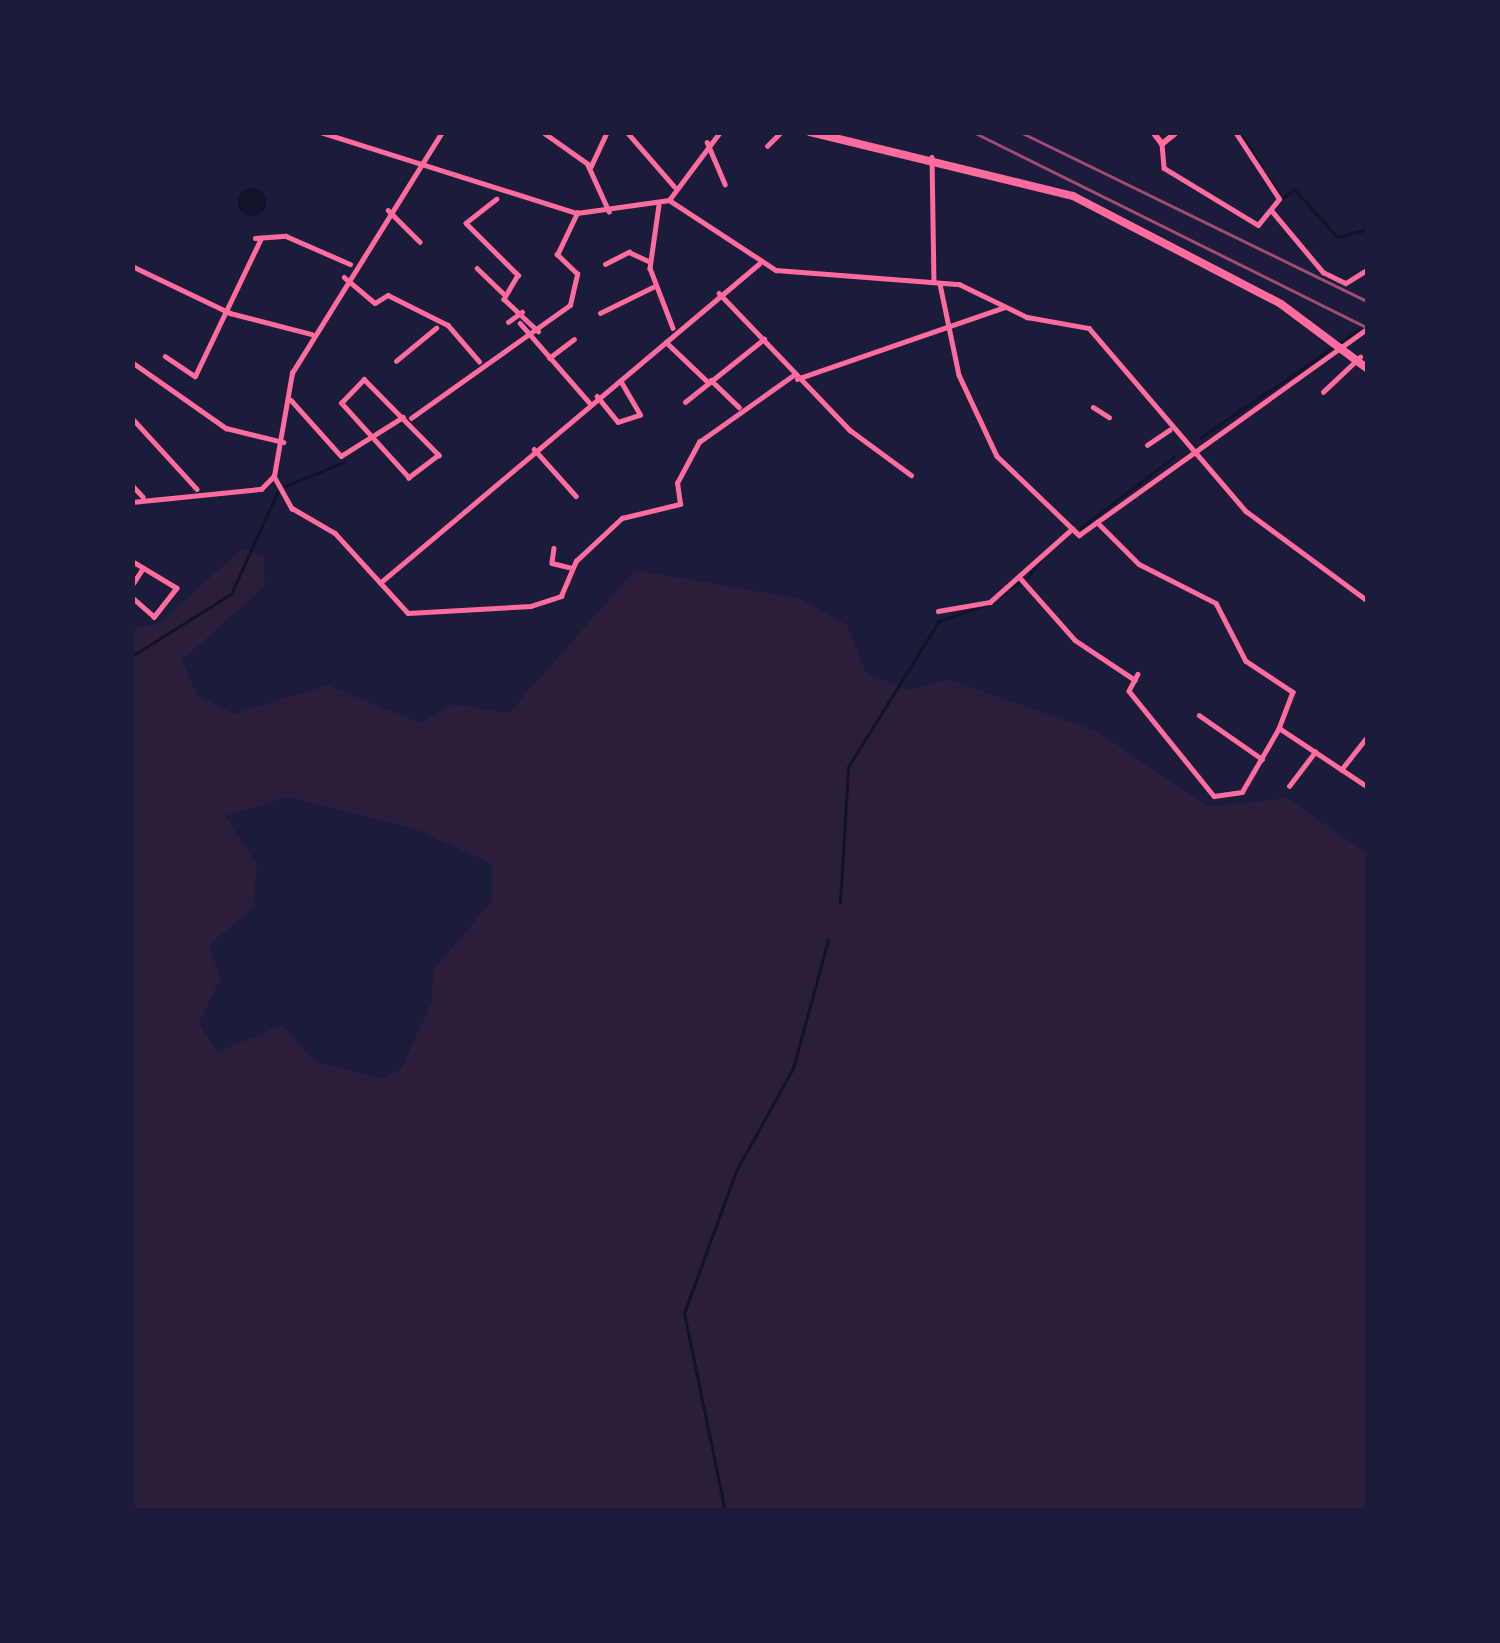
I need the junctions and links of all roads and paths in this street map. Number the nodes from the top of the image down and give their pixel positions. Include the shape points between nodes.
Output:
1 (320, 132) edge
2 (442, 132) edge
3 (543, 132) edge
4 (608, 132) edge
5 (627, 132) edge
6 (720, 132) edge
7 (781, 132) edge
8 (810, 132) edge
9 (1153, 132) edge
10 (1177, 132) edge
11 (1235, 132) edge
12 (707, 142) junction
13 (1162, 144) junction
14 (767, 146) dead end
15 (418, 156) junction
16 (932, 157) junction
17 (588, 165) junction
18 (724, 184) dead end
19 (674, 186) junction
20 (499, 197) junction
21 (669, 200) junction
22 (658, 205) junction
23 (388, 210) junction
24 (609, 211) junction
25 (1272, 211) junction
26 (577, 213) junction
27 (420, 242) dead end
28 (651, 263) junction
29 (350, 264) junction
30 (605, 264) dead end
31 (760, 264) junction
32 (132, 266) edge
33 (582, 267) dead end
34 (477, 268) dead end
35 (1368, 269) edge
36 (577, 274) junction
37 (344, 277) junction
38 (937, 282) junction
39 (653, 287) junction
40 (504, 293) junction
41 (719, 293) junction
42 (1005, 307) junction
43 (522, 311) junction
44 (600, 313) dead end
45 (230, 314) junction
46 (508, 322) dead end
47 (520, 322) dead end
48 (948, 324) junction
49 (436, 328) junction
50 (673, 328) junction
51 (1368, 328) edge
52 (538, 331) junction
53 (311, 334) junction
54 (531, 336) junction
55 (574, 339) dead end
56 (764, 339) junction
57 (666, 342) junction
58 (165, 356) dead end
59 (549, 358) junction
60 (1358, 358) junction
61 (396, 361) dead end
62 (132, 362) edge
63 (480, 362) junction
64 (1368, 369) edge
65 (796, 376) junction
66 (619, 379) junction
67 (710, 381) junction
68 (1323, 392) dead end
69 (597, 396) junction
70 (291, 400) junction
71 (589, 402) junction
72 (685, 402) dead end
73 (739, 407) junction
74 (1093, 407) dead end
75 (408, 417) junction
76 (1109, 417) dead end
77 (132, 418) edge
78 (1169, 430) junction
79 (375, 439) junction
80 (285, 442) junction
81 (1147, 445) dead end
82 (534, 449) junction
83 (1190, 451) junction
84 (911, 475) dead end
85 (274, 476) junction
86 (132, 485) edge
87 (198, 491) junction
88 (576, 496) dead end
89 (143, 497) junction
90 (132, 502) edge
91 (1097, 522) junction
92 (1072, 529) junction
93 (554, 548) dead end
94 (132, 561) edge
95 (142, 568) junction
96 (572, 568) junction
97 (1021, 578) junction
98 (132, 585) edge
99 (378, 585) junction
100 (132, 598) edge
101 (1368, 601) edge
102 (938, 611) dead end
103 (1199, 715) dead end
104 (1280, 728) junction
105 (1366, 737) edge
106 (1315, 752) junction
107 (1262, 759) junction
108 (1341, 770) junction
109 (1289, 786) dead end
110 (1368, 787) edge

1 - 15 street
2 - 15 street
3 - 17 street
4 - 17 street
5 - 19 street
6 - 12 street
7 - 14 street
8 - 16 highway
9 - 13 street
10 - 13 street
11 - 25 street via 1279,200
12 - 18 street
12 - 19 street
13 - 25 street via 1164,168 1258,225
15 - 20 street
15 - 23 street
16 - 38 street
16 - 60 highway via 1073,196 1281,304
17 - 24 street
19 - 21 street
20 - 26 street
20 - 40 street via 466,223 518,275
21 - 22 street
21 - 31 street
22 - 24 street
22 - 28 street
23 - 27 street
23 - 29 street
24 - 26 street
25 - 35 street via 1324,272 1346,283
26 - 36 street via 557,254
28 - 30 street via 629,252
28 - 39 street
29 - 37 street
29 - 45 street via 286,236 258,238
31 - 38 street via 825,281
31 - 41 street
32 - 45 street
33 - 36 street
34 - 40 street
36 - 52 street via 570,304
37 - 49 street
37 - 53 street
38 - 42 street
38 - 48 street
39 - 44 street
39 - 50 street
40 - 43 street
41 - 50 street
41 - 56 street
42 - 48 street
42 - 78 street via 1101,336
43 - 46 street
43 - 52 street
45 - 53 street
45 - 58 street via 195,376
47 - 54 street
48 - 65 street
48 - 92 street via 997,456
49 - 61 street
49 - 63 street via 448,325
50 - 57 street
51 - 83 street
52 - 54 street
53 - 70 street
54 - 59 street
54 - 63 street
55 - 59 street
56 - 65 street
56 - 67 street
57 - 66 street
57 - 67 street
59 - 71 street
60 - 64 highway
60 - 68 street
62 - 80 street via 226,428
63 - 75 street
65 - 73 street
65 - 84 street
66 - 69 street
66 - 69 street via 640,415 618,422
67 - 72 street
67 - 73 street
69 - 71 street
70 - 79 street via 341,456
70 - 80 street
71 - 82 street
73 - 96 street via 699,442 677,483 680,504 622,518
74 - 76 street
75 - 79 street
75 - 79 street via 439,455 409,478
75 - 79 street via 364,379 341,403
77 - 87 street
78 - 81 street
78 - 83 street
80 - 85 street
82 - 88 street
82 - 99 street
83 - 91 street
83 - 101 street via 1274,539
85 - 87 street via 261,489
85 - 99 street via 292,508 335,533
86 - 89 street
87 - 89 street
89 - 90 street
91 - 92 street
91 - 104 street via 1139,564 1216,603 1246,662 1293,692
92 - 97 street
93 - 96 street via 552,563
94 - 95 street
95 - 98 street
95 - 100 street via 177,588 154,617
96 - 99 street via 553,601 500,610 415,615
97 - 102 street via 980,606
97 - 107 street via 1075,640 1137,677 1129,691 1214,796 1242,792
103 - 107 street
104 - 106 street
104 - 107 street
105 - 108 street
106 - 108 street
106 - 109 street
108 - 110 street

